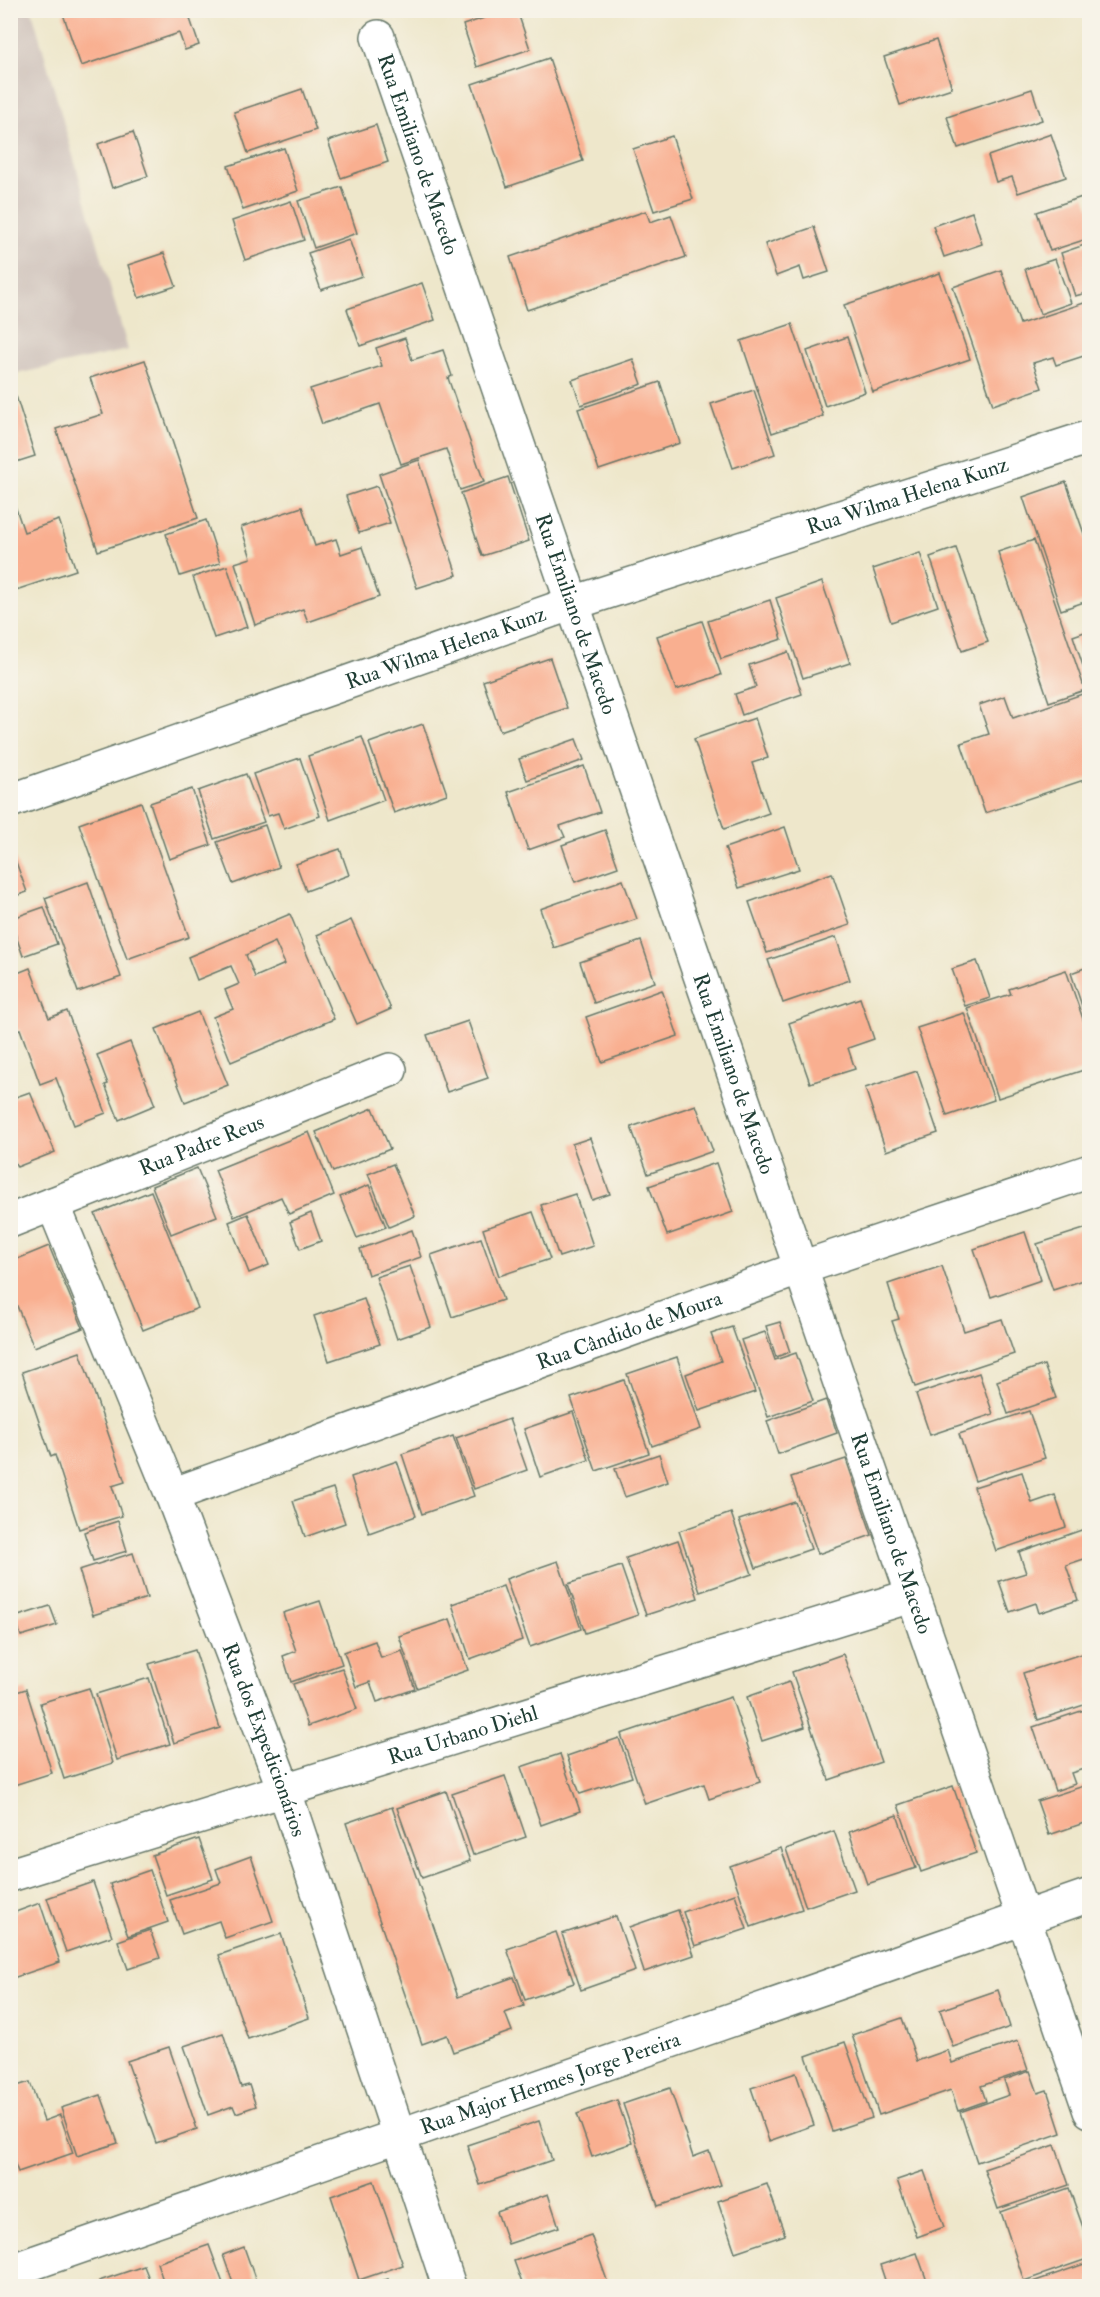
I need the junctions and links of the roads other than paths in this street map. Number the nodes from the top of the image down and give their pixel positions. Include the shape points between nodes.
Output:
1 (378, 38) dead end
2 (1089, 437) edge
3 (570, 604) junction
4 (10, 801) edge
5 (390, 1070) dead end
6 (1089, 1171) edge
7 (53, 1204) junction
8 (10, 1221) edge
9 (801, 1268) junction
10 (172, 1495) junction
11 (914, 1595) junction
12 (284, 1789) junction
13 (10, 1875) edge
14 (1089, 1895) edge
15 (1024, 1918) junction
16 (1089, 2111) edge
17 (398, 2136) junction
18 (10, 2271) edge
19 (449, 2286) edge

1 - 3 street, Rua Emiliano de Macedo
2 - 3 street, Rua Wilma Helena Kunz
3 - 4 street, Rua Wilma Helena Kunz
3 - 9 street, Rua Emiliano de Macedo
5 - 7 street, Rua Padre Reus
6 - 9 street, Rua Cândido de Moura
7 - 8 street, Rua Padre Reus
7 - 10 street, Rua dos Expedicionários
9 - 10 street, Rua Cândido de Moura
9 - 11 street, Rua Emiliano de Macedo
10 - 12 street, Rua dos Expedicionários
11 - 12 street, Rua Urbano Diehl
11 - 15 street, Rua Emiliano de Macedo
12 - 13 street, Rua Urbano Diehl
12 - 17 street, Rua dos Expedicionários
14 - 15 street, Rua Major Hermes Jorge Pereira
15 - 16 street, Rua Emiliano de Macedo
15 - 17 street, Rua Major Hermes Jorge Pereira
17 - 18 street, Rua Major Hermes Jorge Pereira
17 - 19 street, Rua dos Expedicionários

